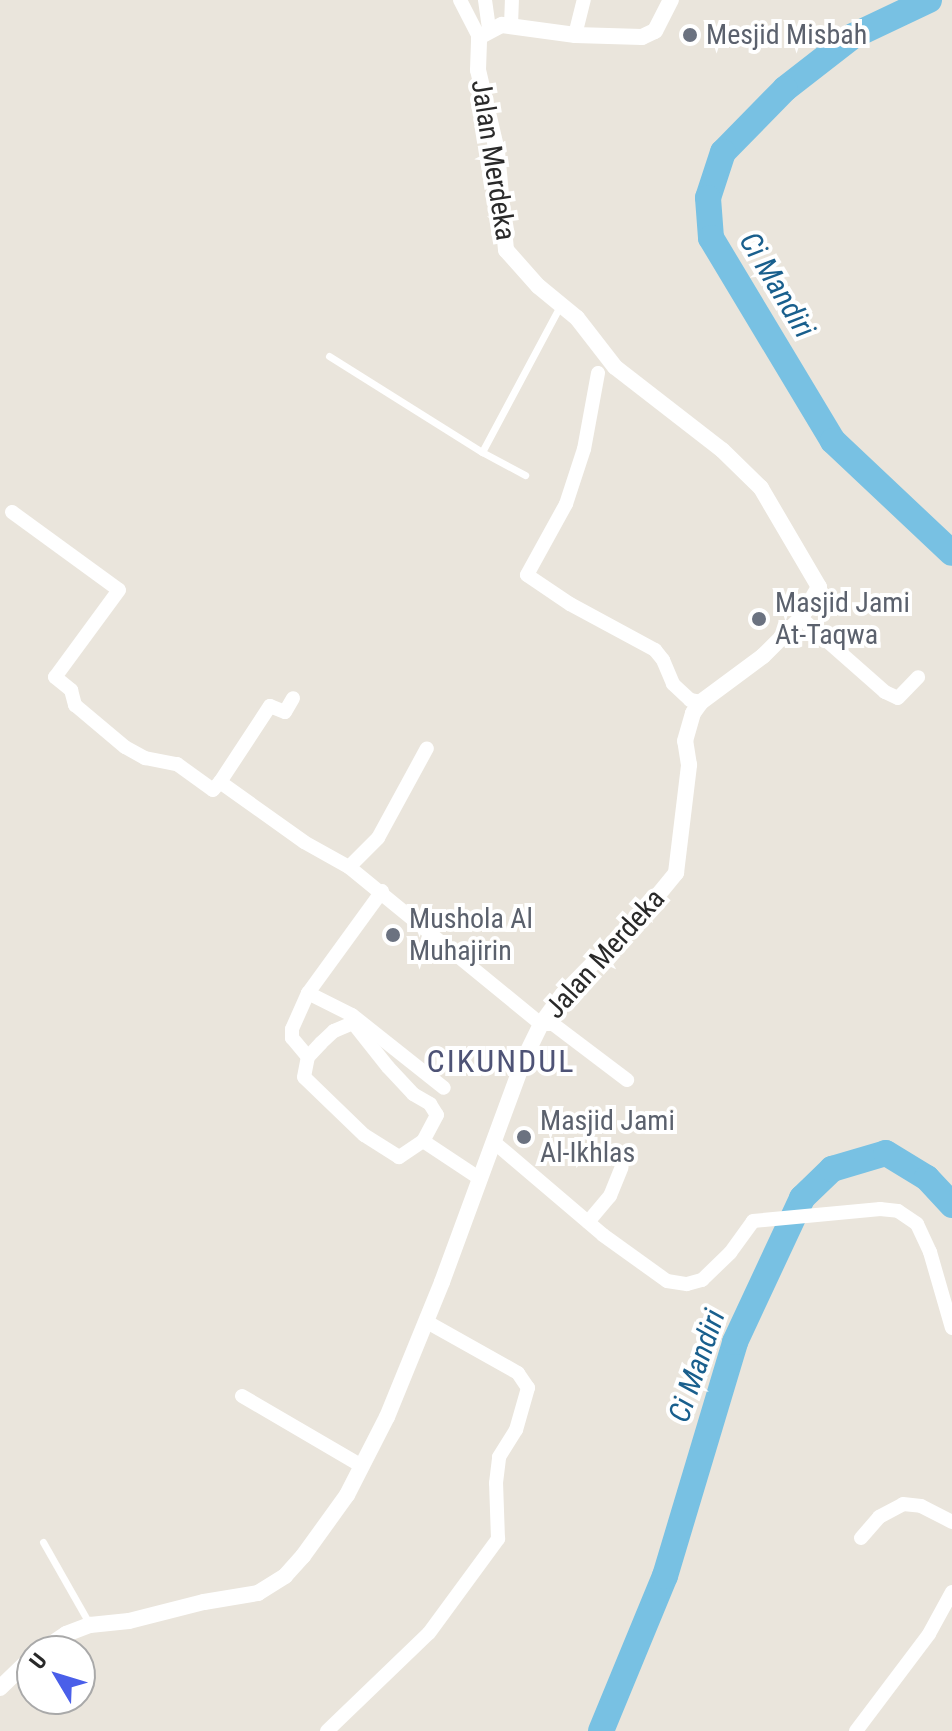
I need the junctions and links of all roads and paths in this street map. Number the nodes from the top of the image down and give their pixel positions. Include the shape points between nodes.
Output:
1 (460, 0) edge
2 (485, 0) edge
3 (512, 0) edge
4 (584, 0) edge
5 (671, 0) edge
6 (511, 26) junction
7 (484, 33) junction
8 (575, 35) junction
9 (560, 306) junction
10 (329, 356) dead end
11 (598, 373) dead end
12 (482, 452) junction
13 (525, 475) dead end
14 (12, 512) dead end
15 (801, 618) junction
16 (918, 677) dead end
17 (293, 698) dead end
18 (701, 702) junction
19 (427, 748) dead end
20 (220, 782) junction
21 (349, 867) junction
22 (382, 891) junction
23 (308, 993) junction
24 (541, 1024) junction
25 (308, 1057) junction
26 (627, 1080) dead end
27 (444, 1088) dead end
28 (423, 1141) junction
29 (495, 1143) junction
30 (622, 1167) dead end
31 (479, 1178) junction
32 (588, 1222) junction
33 (427, 1322) junction
34 (952, 1328) edge
35 (242, 1396) dead end
36 (362, 1466) junction
37 (952, 1522) edge
38 (861, 1538) dead end
39 (43, 1542) dead end
40 (952, 1592) edge
41 (90, 1625) junction
42 (65, 1635) edge
43 (16, 1672) edge
44 (0, 1688) edge
45 (327, 1731) edge
46 (856, 1731) edge

1 - 7 street
2 - 7 street
3 - 6 street
4 - 8 street
5 - 8 street via 655,31 642,37
6 - 7 street
6 - 8 street
7 - 9 street, Jalan Merdeka via 478,70 497,151 506,250
9 - 12 lane
9 - 15 street, Jalan Merdeka via 577,318 615,367 711,441 761,488 819,587
10 - 12 lane
11 - 18 street via 584,449 566,504 527,575 655,650 673,684 690,700
12 - 13 lane
14 - 20 street via 119,590 55,677 71,690 75,705 145,758 177,764 213,790
15 - 16 street via 885,692 898,698
15 - 18 street, Jalan Merdeka via 763,656
17 - 20 street via 285,712 270,706
18 - 24 street, Jalan Merdeka via 685,741 689,765 676,873
19 - 21 street via 378,838
20 - 21 street
21 - 22 street
22 - 23 street
22 - 24 street
23 - 25 street via 292,1038
23 - 27 street via 352,1015
24 - 26 street via 553,1024
24 - 29 street, Jalan Merdeka
25 - 28 street via 304,1077 364,1135 399,1157
25 - 28 street via 334,1031 353,1023 437,1115
28 - 31 street
29 - 31 street, Jalan Merdeka
29 - 32 street
30 - 32 street via 610,1196
31 - 33 street, Jalan Merdeka
32 - 34 street via 667,1281 687,1284 702,1280 753,1221 898,1211 917,1224 930,1252
33 - 36 street, Jalan Merdeka
33 - 45 street via 518,1373 528,1388 516,1430 499,1457 498,1539 429,1633
35 - 36 street
36 - 41 street, Jalan Merdeka via 303,1556 285,1576 258,1593
37 - 38 street via 921,1506 903,1504 879,1517
39 - 41 lane
40 - 46 street via 929,1634
41 - 42 street, Jalan Merdeka
43 - 44 street

